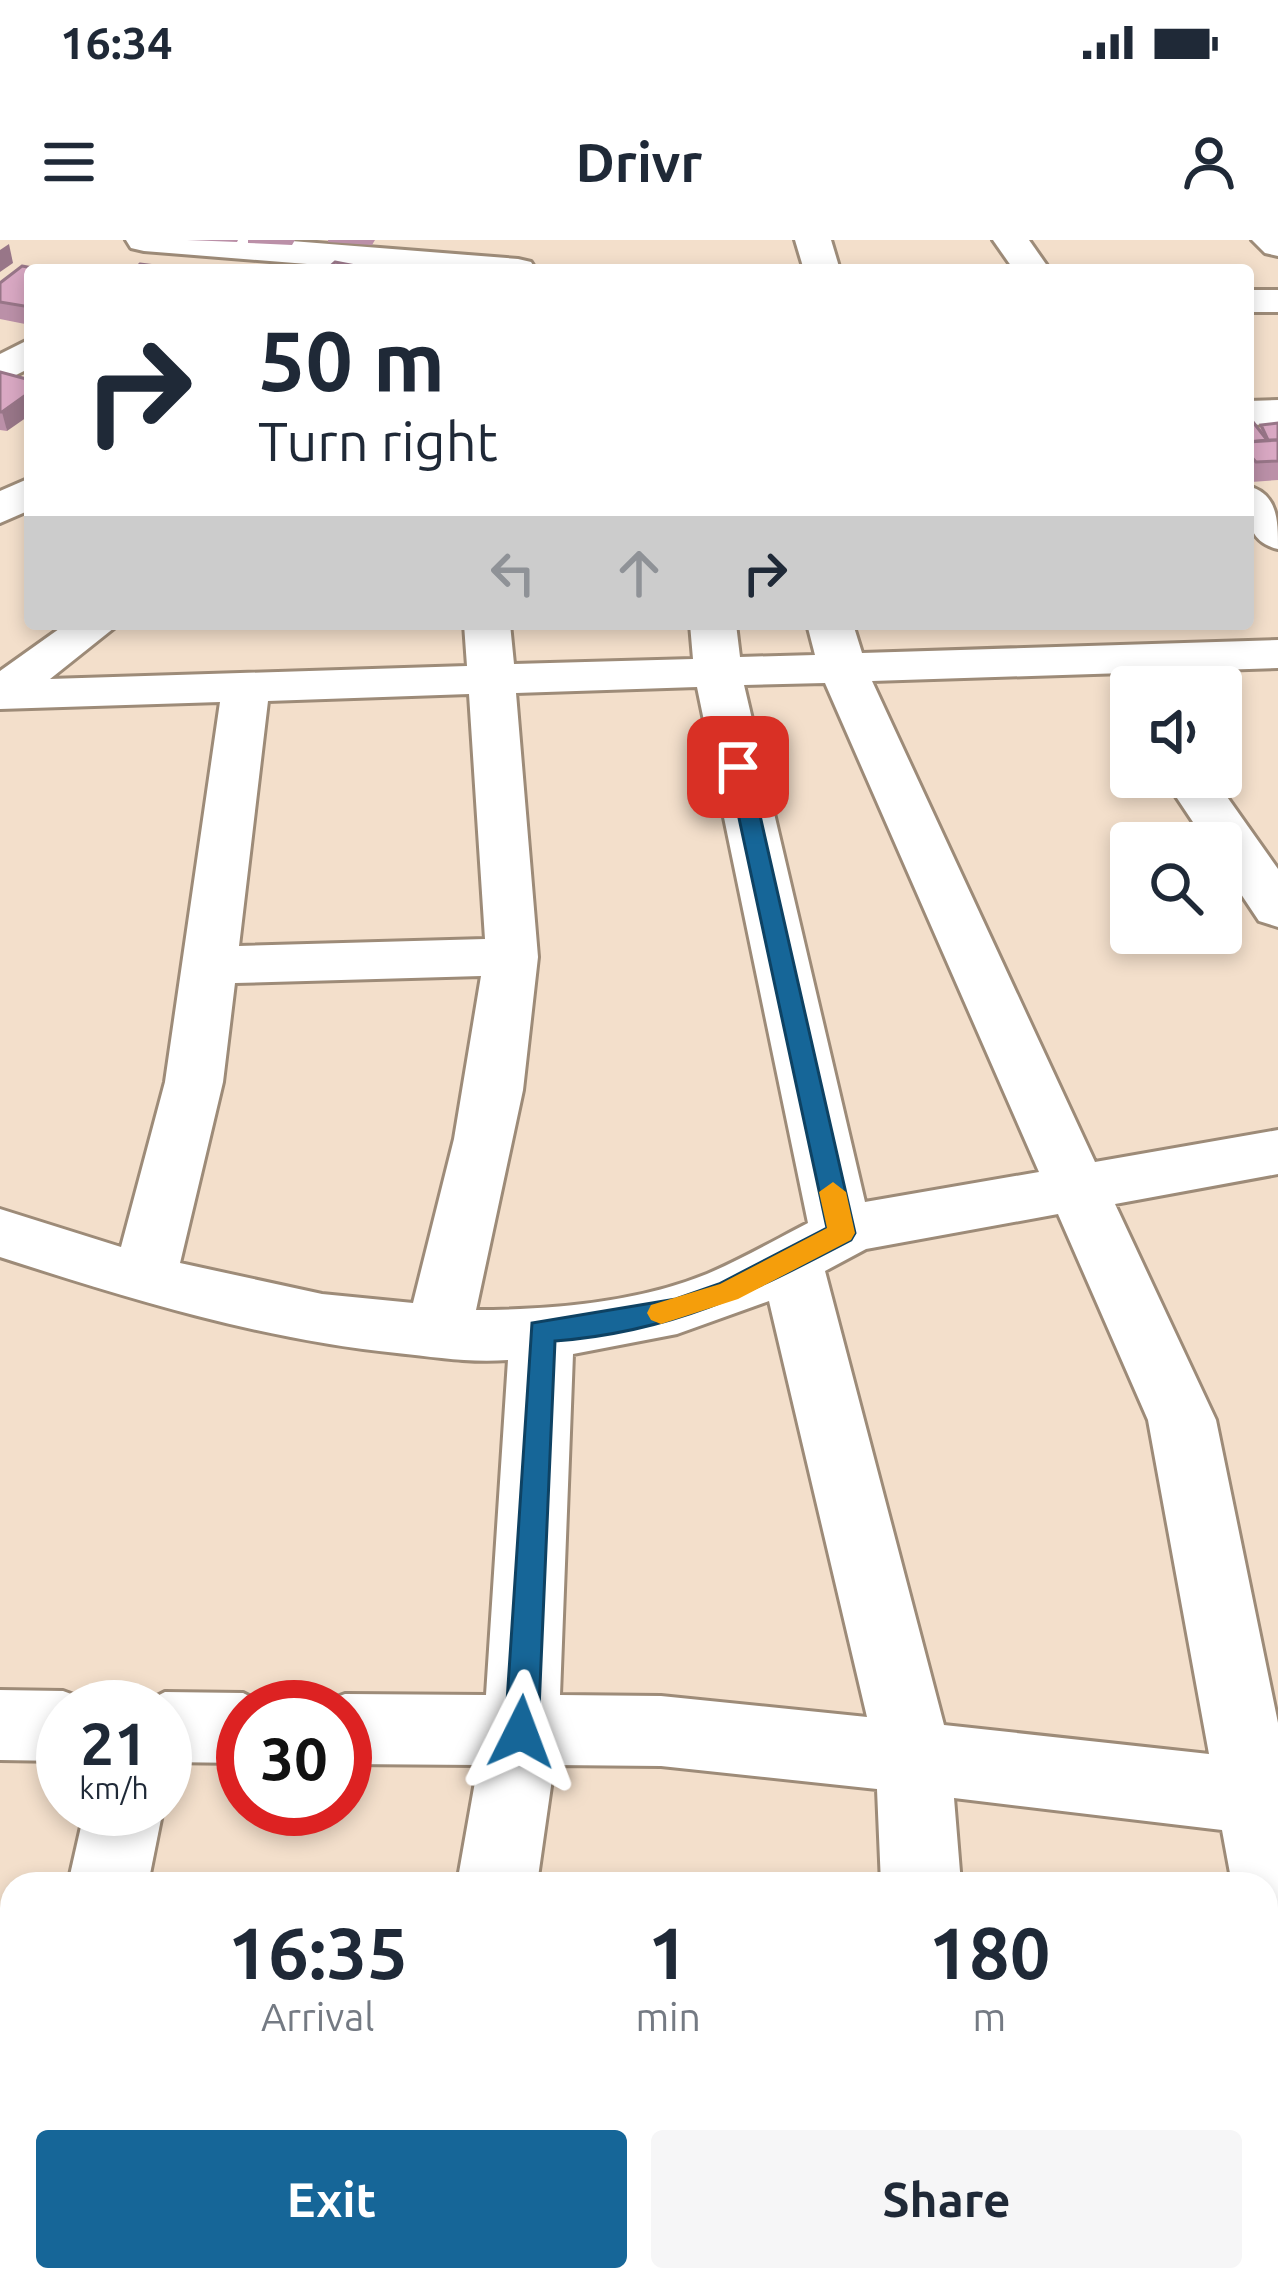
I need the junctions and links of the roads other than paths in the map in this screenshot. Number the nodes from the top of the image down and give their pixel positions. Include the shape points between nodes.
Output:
1 (144, 240) edge
2 (552, 240) edge
3 (1270, 240) edge
4 (1278, 245) edge
5 (337, 263) edge
6 (527, 264) edge
7 (88, 630) edge
8 (487, 630) edge
9 (837, 647) edge
10 (715, 649) edge
11 (1278, 654) edge
12 (1108, 659) edge
13 (488, 681) junction
14 (246, 688) junction
15 (0, 694) edge
16 (1202, 798) edge
17 (1278, 909) edge
18 (512, 957) junction
19 (211, 965) junction
20 (1278, 1152) edge
21 (1080, 1187) junction
22 (0, 1233) edge
23 (816, 1246) junction
24 (144, 1279) junction
25 (438, 1331) junction
26 (542, 1331) junction
27 (0, 1725) edge
28 (36, 1726) edge
29 (372, 1729) edge
30 (521, 1732) junction
31 (913, 1757) junction
32 (1268, 1801) edge
33 (118, 1836) edge
34 (111, 1872) edge
35 (499, 1872) edge
36 (920, 1872) edge
37 (1274, 1872) edge

1 - 5 street
2 - 6 street
3 - 4 street
7 - 15 street
8 - 13 street
9 - 10 street
9 - 12 street
9 - 21 street via 974,967
10 - 13 street
10 - 23 street
11 - 12 street
13 - 14 street
13 - 18 street
14 - 15 street
14 - 19 street
16 - 17 street
18 - 19 street
18 - 25 street via 487,1139
19 - 24 street via 194,1082
20 - 21 street
21 - 23 street
21 - 32 street via 1182,1420
22 - 24 street
23 - 26 street via 677,1310
23 - 31 street
24 - 25 street via 322,1320
25 - 26 street
26 - 30 street
27 - 28 street
29 - 30 street
30 - 31 street via 662,1731
30 - 35 street
31 - 32 street
31 - 36 street
32 - 37 street
33 - 34 street

